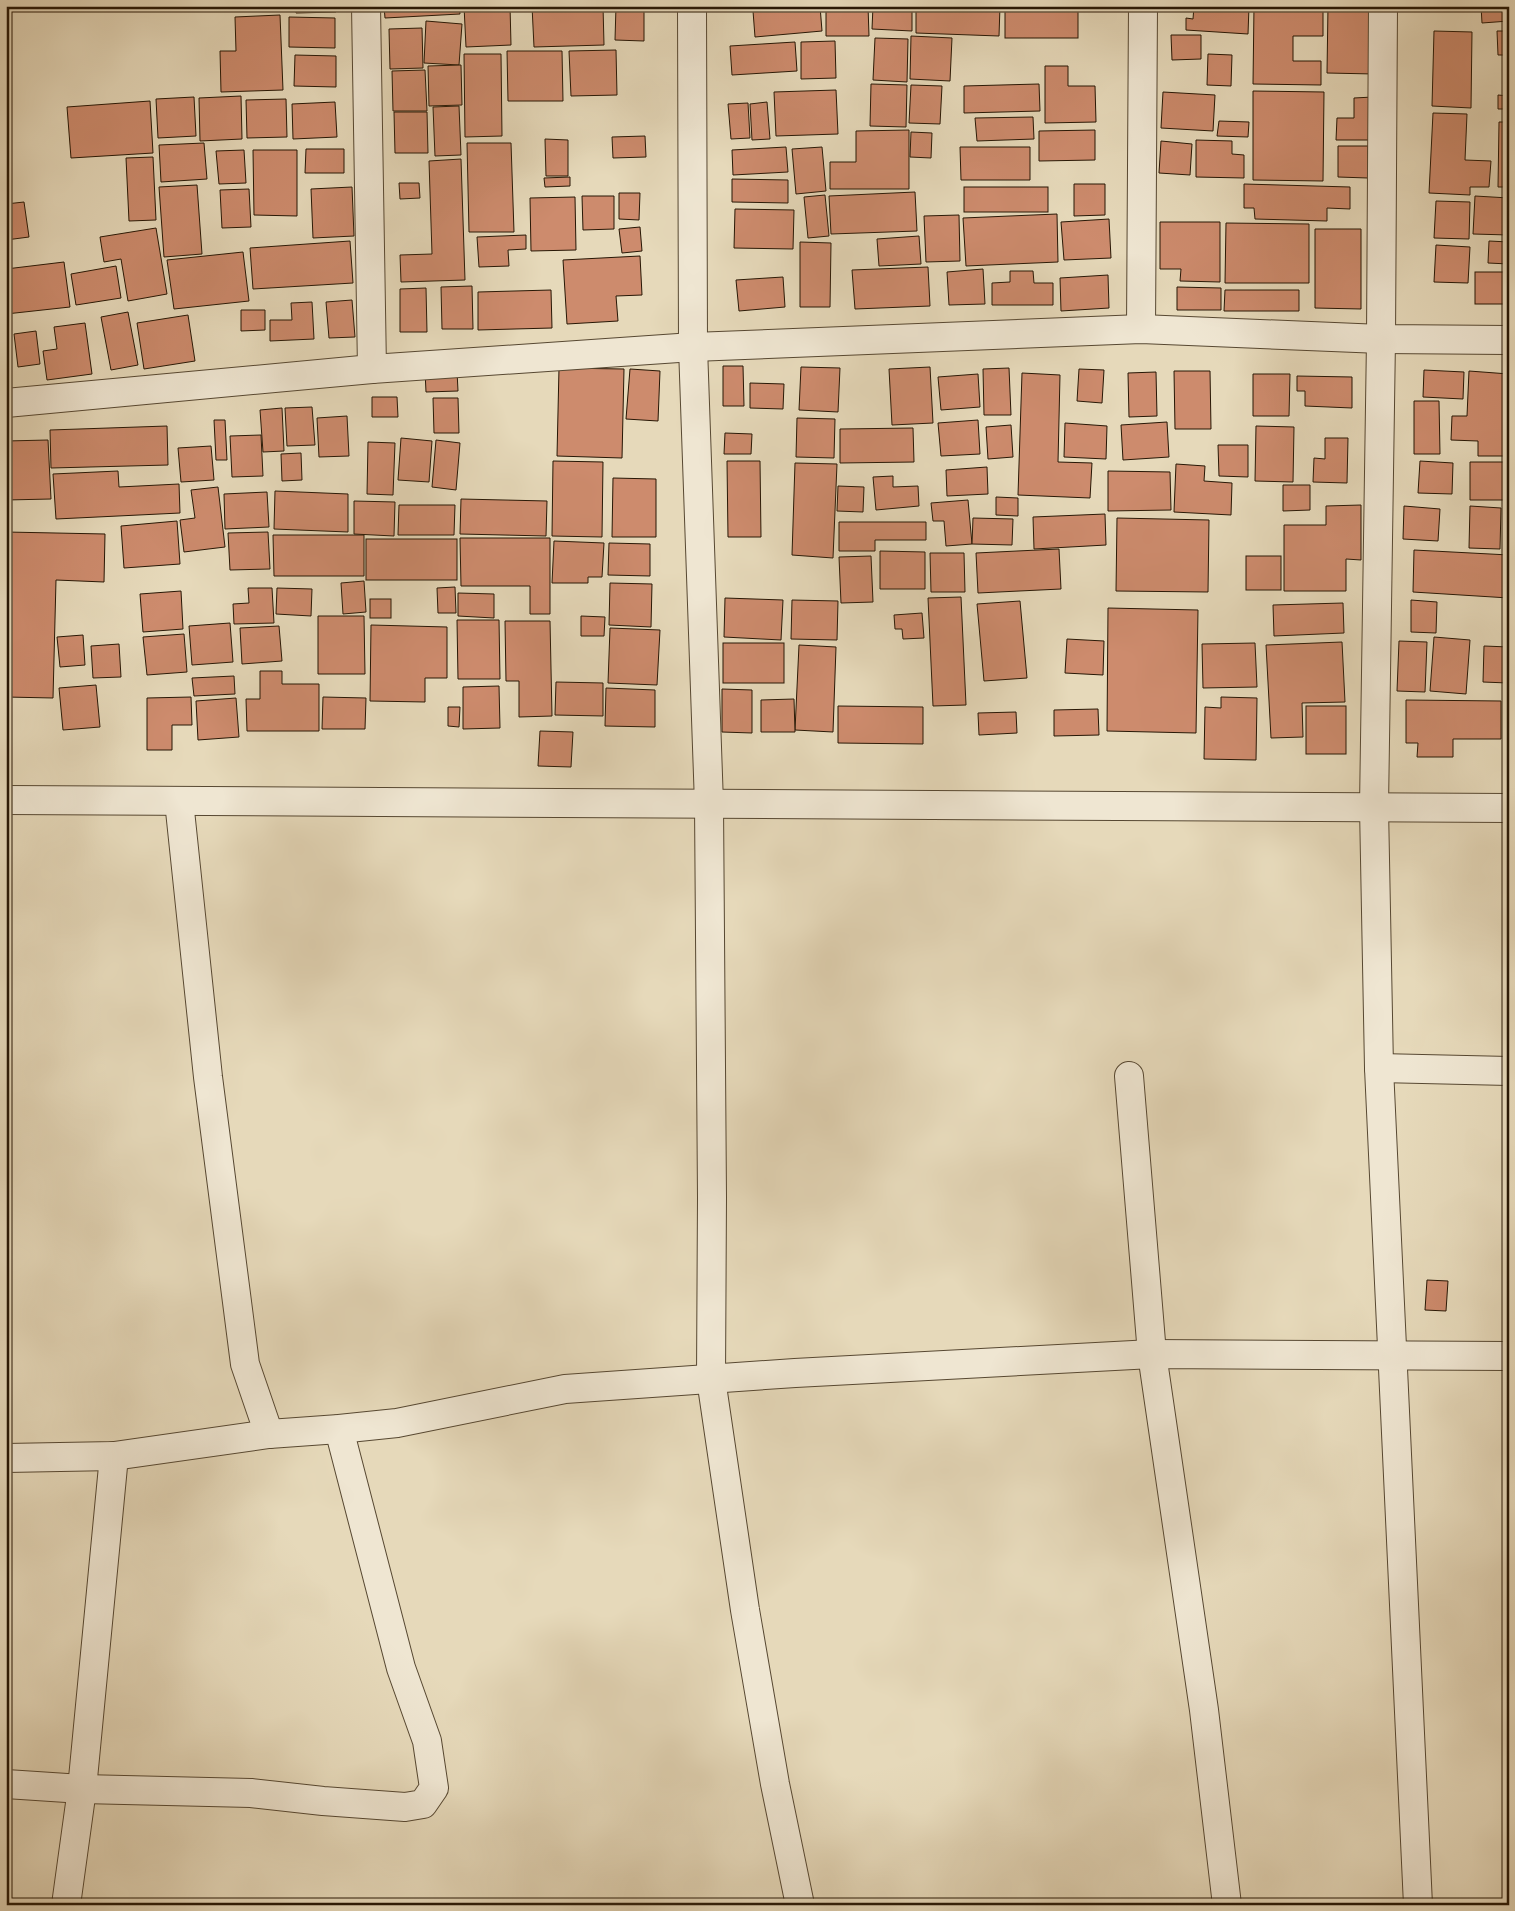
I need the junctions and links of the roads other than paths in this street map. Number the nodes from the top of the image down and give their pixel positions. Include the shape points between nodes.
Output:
1 (366, 6) edge
2 (692, 6) edge
3 (1143, 6) edge
4 (1383, 6) edge
5 (1141, 329) junction
6 (1381, 339) junction
7 (1509, 340) edge
8 (693, 347) junction
9 (372, 369) junction
10 (6, 403) edge
11 (6, 800) edge
12 (179, 801) junction
13 (709, 804) junction
14 (1374, 807) junction
15 (1509, 808) edge
16 (1379, 1068) junction
17 (1509, 1071) edge
18 (1129, 1076) dead end
19 (1152, 1354) junction
20 (1392, 1355) junction
21 (1509, 1356) edge
22 (711, 1379) junction
23 (339, 1429) junction
24 (269, 1434) junction
25 (114, 1456) junction
26 (6, 1458) edge
27 (6, 1784) edge
28 (82, 1789) junction
29 (66, 1905) edge
30 (800, 1905) edge
31 (1227, 1905) edge
32 (1418, 1905) edge

1 - 9 street
2 - 8 street
3 - 5 street
4 - 6 street
5 - 6 street
5 - 8 street
6 - 7 street
6 - 14 street
8 - 9 street
8 - 13 street
9 - 10 street
11 - 12 street
12 - 13 street
12 - 24 street via 208,1077 244,1364
13 - 14 street
13 - 22 street
14 - 15 street
14 - 16 street
16 - 17 street
16 - 20 street
18 - 19 street
19 - 20 street
19 - 22 street
19 - 31 street via 1204,1710
20 - 21 street
20 - 32 street
22 - 23 street via 565,1389 397,1423
22 - 30 street via 745,1610
23 - 24 street
23 - 28 street via 401,1668 427,1741 434,1788 423,1804 405,1807 251,1793
24 - 25 street
25 - 26 street
25 - 28 street
27 - 28 street
28 - 29 street

